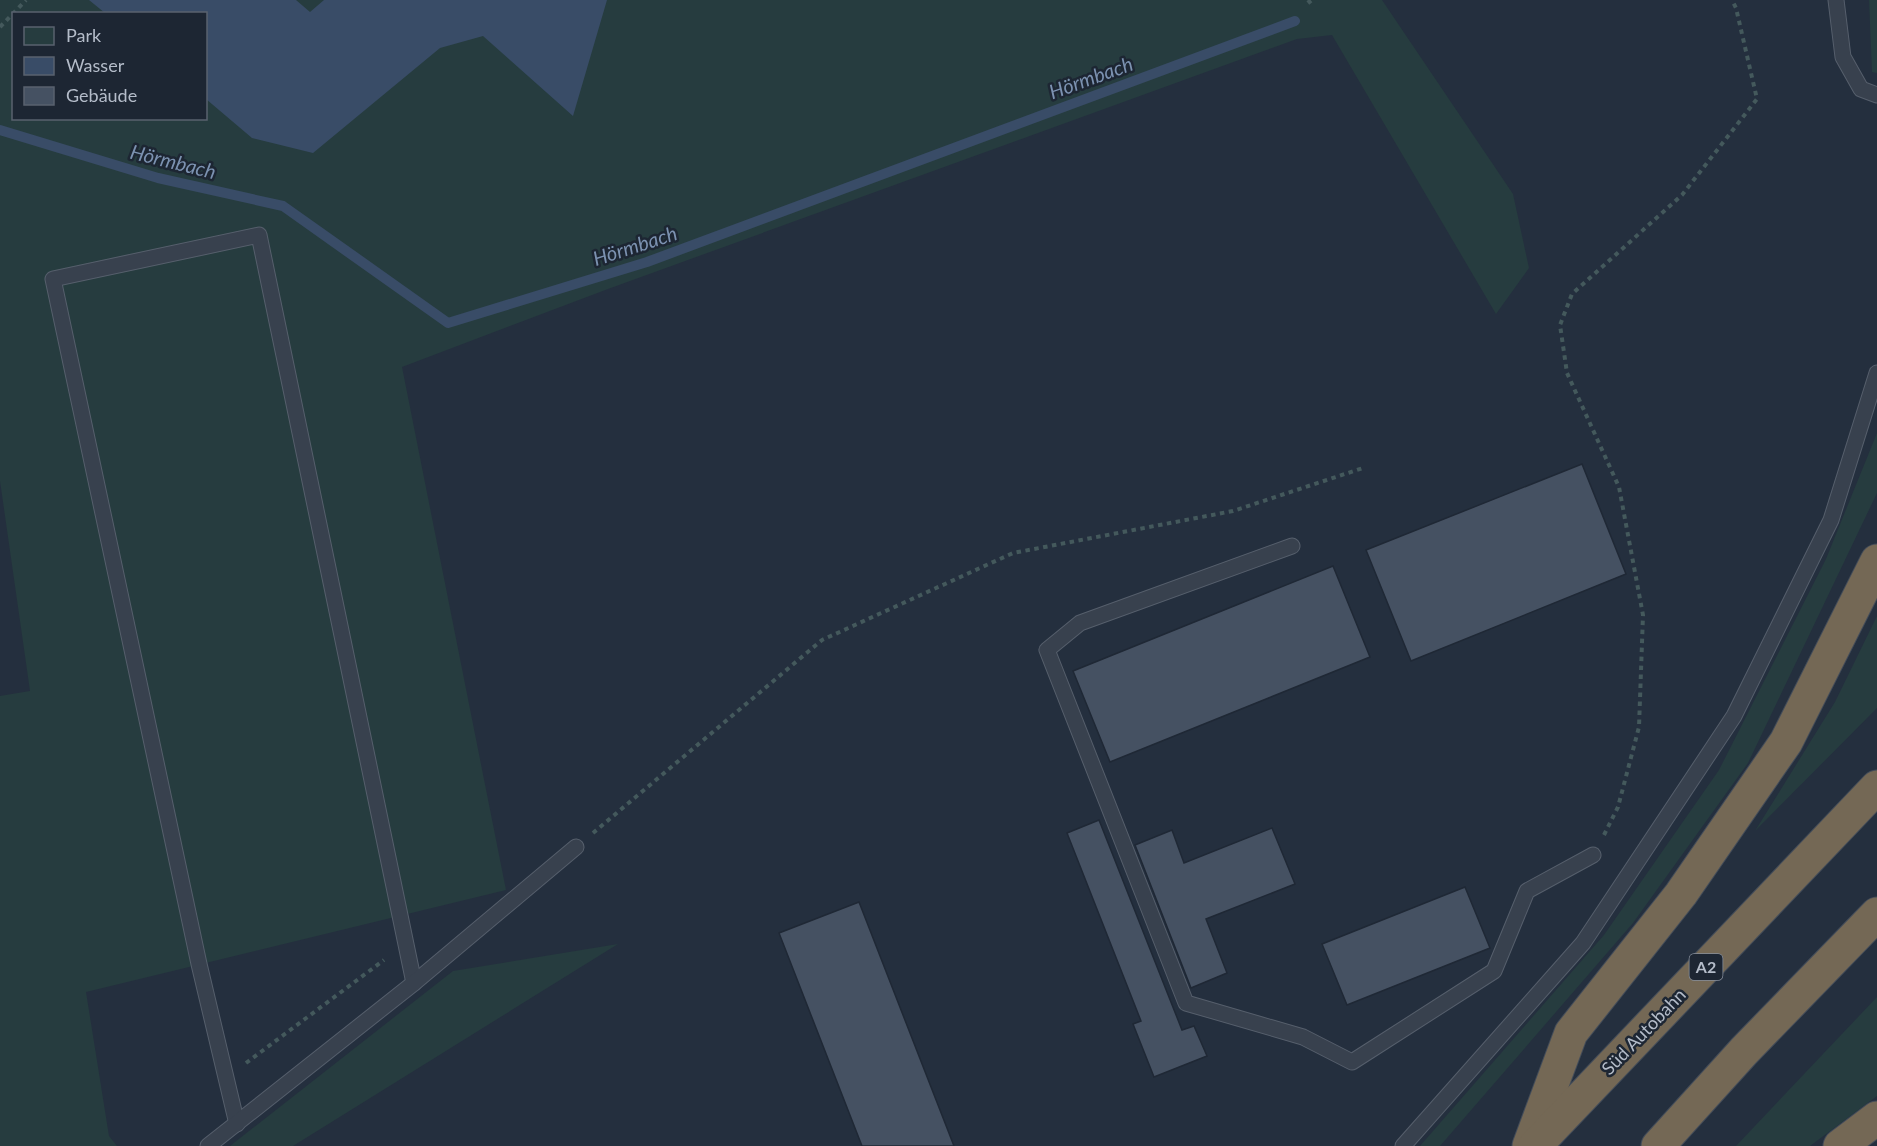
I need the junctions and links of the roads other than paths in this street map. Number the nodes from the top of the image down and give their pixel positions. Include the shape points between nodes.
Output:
1 (1836, 0) edge
2 (1877, 95) edge
3 (1877, 373) edge
4 (1292, 546) dead end
5 (1877, 561) edge
6 (1877, 787) edge
7 (576, 847) road end
8 (1593, 855) road end
9 (1877, 914) edge
10 (414, 983) junction
11 (1877, 1118) edge
12 (237, 1124) junction
13 (208, 1146) edge
14 (1403, 1146) edge
15 (1528, 1146) edge
16 (1535, 1146) edge
17 (1658, 1146) edge
18 (1840, 1146) edge

1 - 2 lane via 1843,57 1861,89
3 - 14 lane via 1831,520 1734,716 1583,943
4 - 8 lane via 1080,623 1047,650 1186,1003 1303,1037 1352,1062 1494,971 1527,891
5 - 15 highway via 1786,742 1682,894 1571,1033
6 - 16 highway, Süd Autobahn / A2
7 - 10 lane
9 - 17 highway
10 - 12 lane
10 - 12 lane via 259,235 53,279
11 - 18 highway
12 - 13 lane

